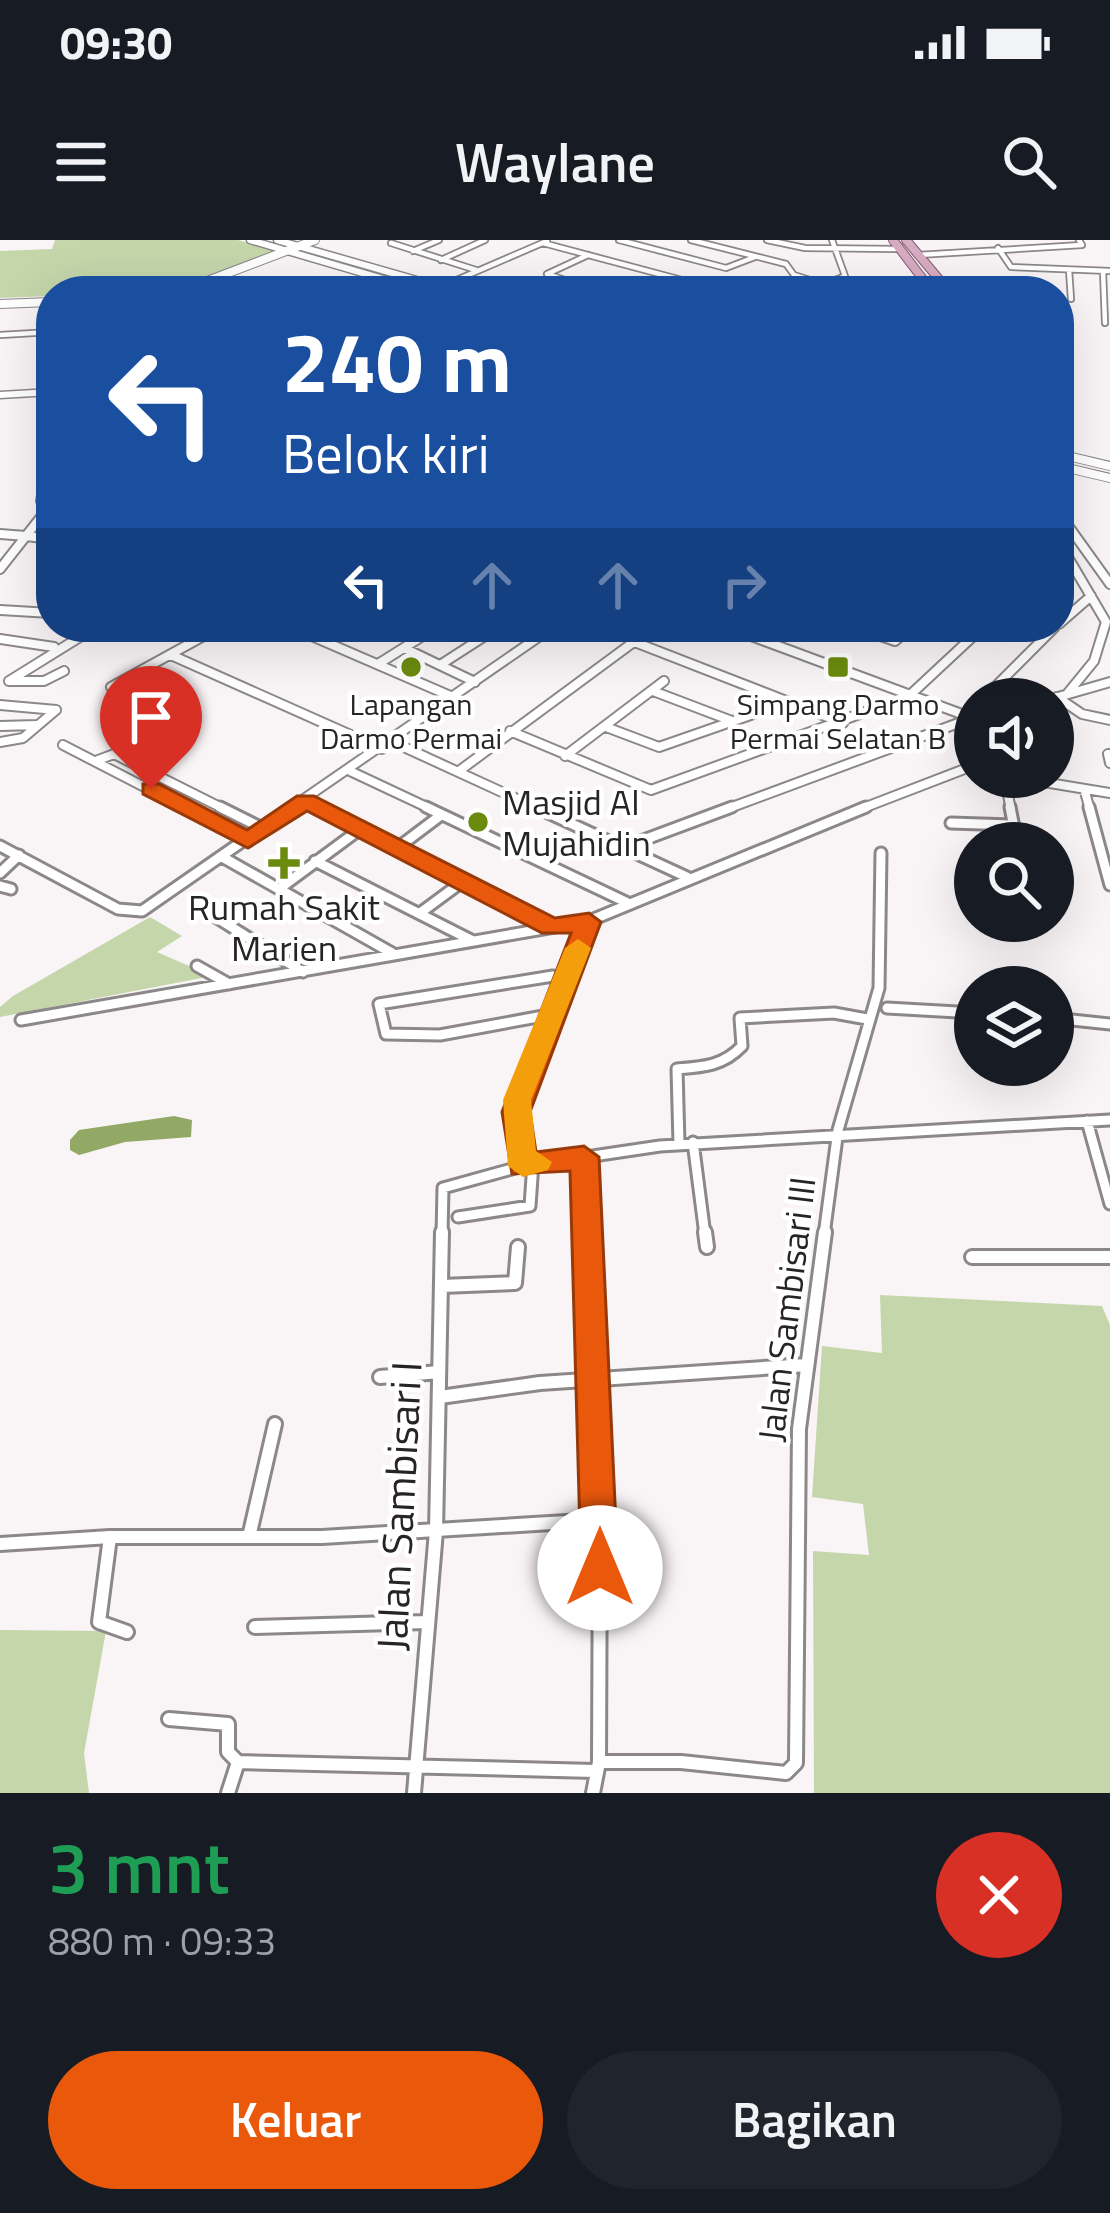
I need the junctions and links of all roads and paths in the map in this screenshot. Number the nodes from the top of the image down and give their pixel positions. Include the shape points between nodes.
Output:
1 (250, 240) edge
2 (277, 240) edge
3 (315, 240) edge
4 (332, 240) edge
5 (439, 240) edge
6 (485, 240) edge
7 (619, 240) edge
8 (691, 240) edge
9 (767, 240) edge
10 (906, 240) edge
11 (1079, 240) edge
12 (546, 241) edge
13 (394, 242) edge
14 (1046, 243) edge
15 (833, 244) edge
16 (896, 244) edge
17 (998, 248) junction
18 (308, 249) junction
19 (294, 250) junction
20 (412, 251) junction
21 (588, 255) junction
22 (918, 255) junction
23 (755, 256) junction
24 (441, 260) junction
25 (927, 265) junction
26 (911, 266) junction
27 (477, 270) junction
28 (1069, 270) junction
29 (1106, 271) edge
30 (222, 276) edge
31 (237, 276) edge
32 (379, 276) edge
33 (404, 276) edge
34 (463, 276) edge
35 (553, 276) edge
36 (665, 276) edge
37 (796, 276) edge
38 (845, 276) edge
39 (919, 276) edge
40 (936, 276) edge
41 (1069, 276) edge
42 (36, 301) edge
43 (0, 302) edge
44 (1106, 322) dead end
45 (36, 333) edge
46 (0, 335) edge
47 (36, 396) edge
48 (0, 398) edge
49 (1074, 458) edge
50 (1110, 466) edge
51 (1074, 470) edge
52 (1110, 478) edge
53 (36, 523) edge
54 (1074, 531) edge
55 (0, 534) edge
56 (26, 536) junction
57 (36, 537) edge
58 (1087, 547) junction
59 (1074, 550) edge
60 (1094, 556) junction
61 (1110, 556) edge
62 (0, 569) edge
63 (1074, 569) edge
64 (1110, 584) edge
65 (1091, 596) junction
66 (0, 610) edge
67 (1074, 610) edge
68 (36, 612) edge
69 (0, 639) edge
70 (68, 642) edge
71 (194, 642) edge
72 (326, 642) edge
73 (412, 642) edge
74 (476, 642) edge
75 (532, 642) edge
76 (631, 642) edge
77 (635, 642) edge
78 (765, 642) edge
79 (967, 642) edge
80 (1040, 642) edge
81 (404, 647) junction
82 (57, 648) junction
83 (171, 655) junction
84 (1094, 661) junction
85 (1108, 662) edge
86 (378, 664) junction
87 (440, 665) junction
88 (64, 671) dead end
89 (1003, 678) edge
90 (664, 681) dead end
91 (1074, 681) edge
92 (475, 682) junction
93 (1110, 682) edge
94 (111, 687) dead end
95 (652, 691) junction
96 (1074, 692) edge
97 (455, 698) junction
98 (906, 698) junction
99 (1, 699) edge
100 (790, 701) junction
101 (1074, 708) edge
102 (954, 713) edge
103 (1110, 720) edge
104 (734, 722) junction
105 (843, 723) junction
106 (954, 724) edge
107 (40, 725) junction
108 (0, 726) edge
109 (606, 727) junction
110 (510, 731) junction
111 (0, 742) edge
112 (393, 742) junction
113 (63, 746) dead end
114 (382, 749) junction
115 (565, 756) junction
116 (98, 760) junction
117 (128, 761) junction
118 (115, 770) junction
119 (350, 771) junction
120 (459, 771) junction
121 (954, 773) edge
122 (165, 780) junction
123 (151, 789) junction
124 (1074, 790) edge
125 (1085, 792) junction
126 (1110, 793) edge
127 (306, 801) junction
128 (441, 815) junction
129 (951, 824) dead end
130 (954, 824) edge
131 (264, 830) junction
132 (359, 830) junction
133 (248, 841) junction
134 (0, 846) edge
135 (622, 848) junction
136 (396, 849) junction
137 (881, 853) dead end
138 (19, 855) junction
139 (224, 858) junction
140 (316, 861) junction
141 (0, 873) edge
142 (686, 877) junction
143 (462, 882) junction
144 (1110, 885) edge
145 (279, 889) junction
146 (628, 903) junction
147 (206, 911) dead end
148 (420, 913) junction
149 (589, 922) junction
150 (551, 927) junction
151 (473, 941) junction
152 (393, 954) junction
153 (197, 966) dead end
154 (303, 972) junction
155 (554, 976) dead end
156 (229, 984) junction
157 (887, 1008) dead end
158 (954, 1012) edge
159 (554, 1014) junction
160 (867, 1018) junction
161 (21, 1020) dead end
162 (1074, 1020) edge
163 (1110, 1024) edge
164 (1110, 1120) edge
165 (1087, 1121) junction
166 (838, 1130) junction
167 (693, 1142) junction
168 (679, 1144) junction
169 (584, 1157) junction
170 (528, 1164) junction
171 (1110, 1204) edge
172 (458, 1216) dead end
173 (518, 1247) dead end
174 (707, 1247) dead end
175 (972, 1257) dead end
176 (1110, 1257) edge
177 (442, 1286) junction
178 (806, 1365) junction
179 (439, 1372) junction
180 (380, 1377) dead end
181 (596, 1380) junction
182 (440, 1397) junction
183 (275, 1424) dead end
184 (600, 1520) junction
185 (436, 1531) junction
186 (110, 1537) junction
187 (250, 1538) junction
188 (0, 1544) edge
189 (426, 1622) junction
190 (255, 1627) dead end
191 (127, 1632) dead end
192 (169, 1719) dead end
193 (238, 1762) junction
194 (597, 1766) junction
195 (415, 1771) junction
196 (228, 1793) edge
197 (414, 1793) edge
198 (593, 1793) edge

1 - 19 street
2 - 19 street
3 - 19 main road
4 - 18 main road
5 - 20 street
6 - 24 street
7 - 23 street via 726,268
8 - 23 street
9 - 15 street
10 - 22 main road
11 - 14 street
12 - 21 street
12 - 27 street
13 - 20 street
14 - 17 street
15 - 16 street
15 - 38 street
16 - 26 main road
17 - 22 street
17 - 28 street via 1011,267
18 - 19 main road
18 - 33 street
19 - 30 main road
19 - 31 main road
19 - 32 street
20 - 24 street
21 - 35 street via 547,274
21 - 36 street
22 - 25 main road
23 - 37 street via 786,264
24 - 27 street
25 - 26 main road
25 - 40 main road
26 - 39 main road
27 - 34 street
28 - 29 street
28 - 41 street
29 - 44 street
42 - 43 main road
45 - 46 street
47 - 48 street
49 - 50 main road
51 - 52 main road
53 - 56 street
54 - 58 street
55 - 56 street
56 - 57 street
56 - 62 street
58 - 59 street
58 - 60 street
60 - 61 street
60 - 64 street
63 - 65 street
65 - 67 street
65 - 84 street via 1106,622
66 - 68 street
69 - 82 street
70 - 82 street
71 - 83 street
72 - 86 street
73 - 81 street
74 - 87 street
75 - 92 street
76 - 110 street
77 - 100 street
78 - 98 street
79 - 98 street
80 - 89 street
81 - 86 street
81 - 87 street
82 - 88 street via 9,680 44,681
83 - 94 street
83 - 114 street
84 - 85 street
84 - 91 street
86 - 97 street
87 - 92 street
90 - 95 street
92 - 97 street
93 - 96 street
95 - 104 street
95 - 109 street
97 - 112 street
98 - 102 street
98 - 105 street
99 - 107 street via 56,710
100 - 104 street
100 - 105 street
101 - 103 street
104 - 109 street via 659,747
105 - 115 street via 651,790
106 - 135 street
107 - 108 street
107 - 111 street
109 - 115 street
110 - 115 street
110 - 120 street
112 - 114 street
112 - 120 street
113 - 116 street
114 - 119 street
116 - 117 street via 111,754
116 - 118 street
117 - 118 street
117 - 122 street
118 - 123 street
119 - 127 street
119 - 128 street
120 - 135 street
121 - 142 street
122 - 123 street
122 - 131 street
123 - 133 street
124 - 125 street
125 - 126 street
125 - 144 street
127 - 131 street
127 - 132 street
128 - 136 street
128 - 146 street
129 - 130 street
131 - 133 street
132 - 136 street
132 - 140 street
133 - 139 street
134 - 138 street
135 - 142 street
136 - 143 street
137 - 160 street, Jalan Sambisari III via 879,988
138 - 139 street via 133,912
138 - 141 street
139 - 145 street
140 - 145 street
140 - 148 street
142 - 146 street
143 - 148 street
143 - 150 street
145 - 152 street
146 - 149 street
147 - 154 street
148 - 151 street
149 - 150 street
149 - 159 street
150 - 151 street
151 - 152 street
152 - 154 street
153 - 156 street
154 - 156 street
155 - 159 street via 379,1004 386,1034 435,1035
156 - 161 street
157 - 158 street
159 - 170 street via 517,1100
160 - 166 street, Jalan Sambisari III
160 - 168 street via 740,1018 735,1054 716,1067 677,1069
162 - 163 street
164 - 165 street
165 - 166 street
165 - 171 street
166 - 167 street
166 - 178 street, Jalan Sambisari III
167 - 168 street
167 - 174 street
168 - 169 street
169 - 170 street
169 - 181 street
170 - 172 street via 530,1206
170 - 177 street, Jalan Sambisari I via 443,1188
173 - 177 street via 515,1282
175 - 176 street
177 - 179 street, Jalan Sambisari I
178 - 181 street
178 - 194 street, Jalan Sambisari III via 799,1749 791,1771 681,1762
179 - 180 street
179 - 182 street, Jalan Sambisari I
181 - 182 street
181 - 184 street
182 - 185 street, Jalan Sambisari I
183 - 187 street
184 - 185 street
184 - 194 street
185 - 187 street
185 - 189 street, Jalan Sambisari I
186 - 187 street
186 - 188 street
186 - 191 street via 99,1622
189 - 190 street
189 - 195 street, Jalan Sambisari I
192 - 193 street via 228,1724 228,1752
193 - 195 street
193 - 196 street
194 - 195 street
194 - 198 street
195 - 197 street, Jalan Sambisari I

